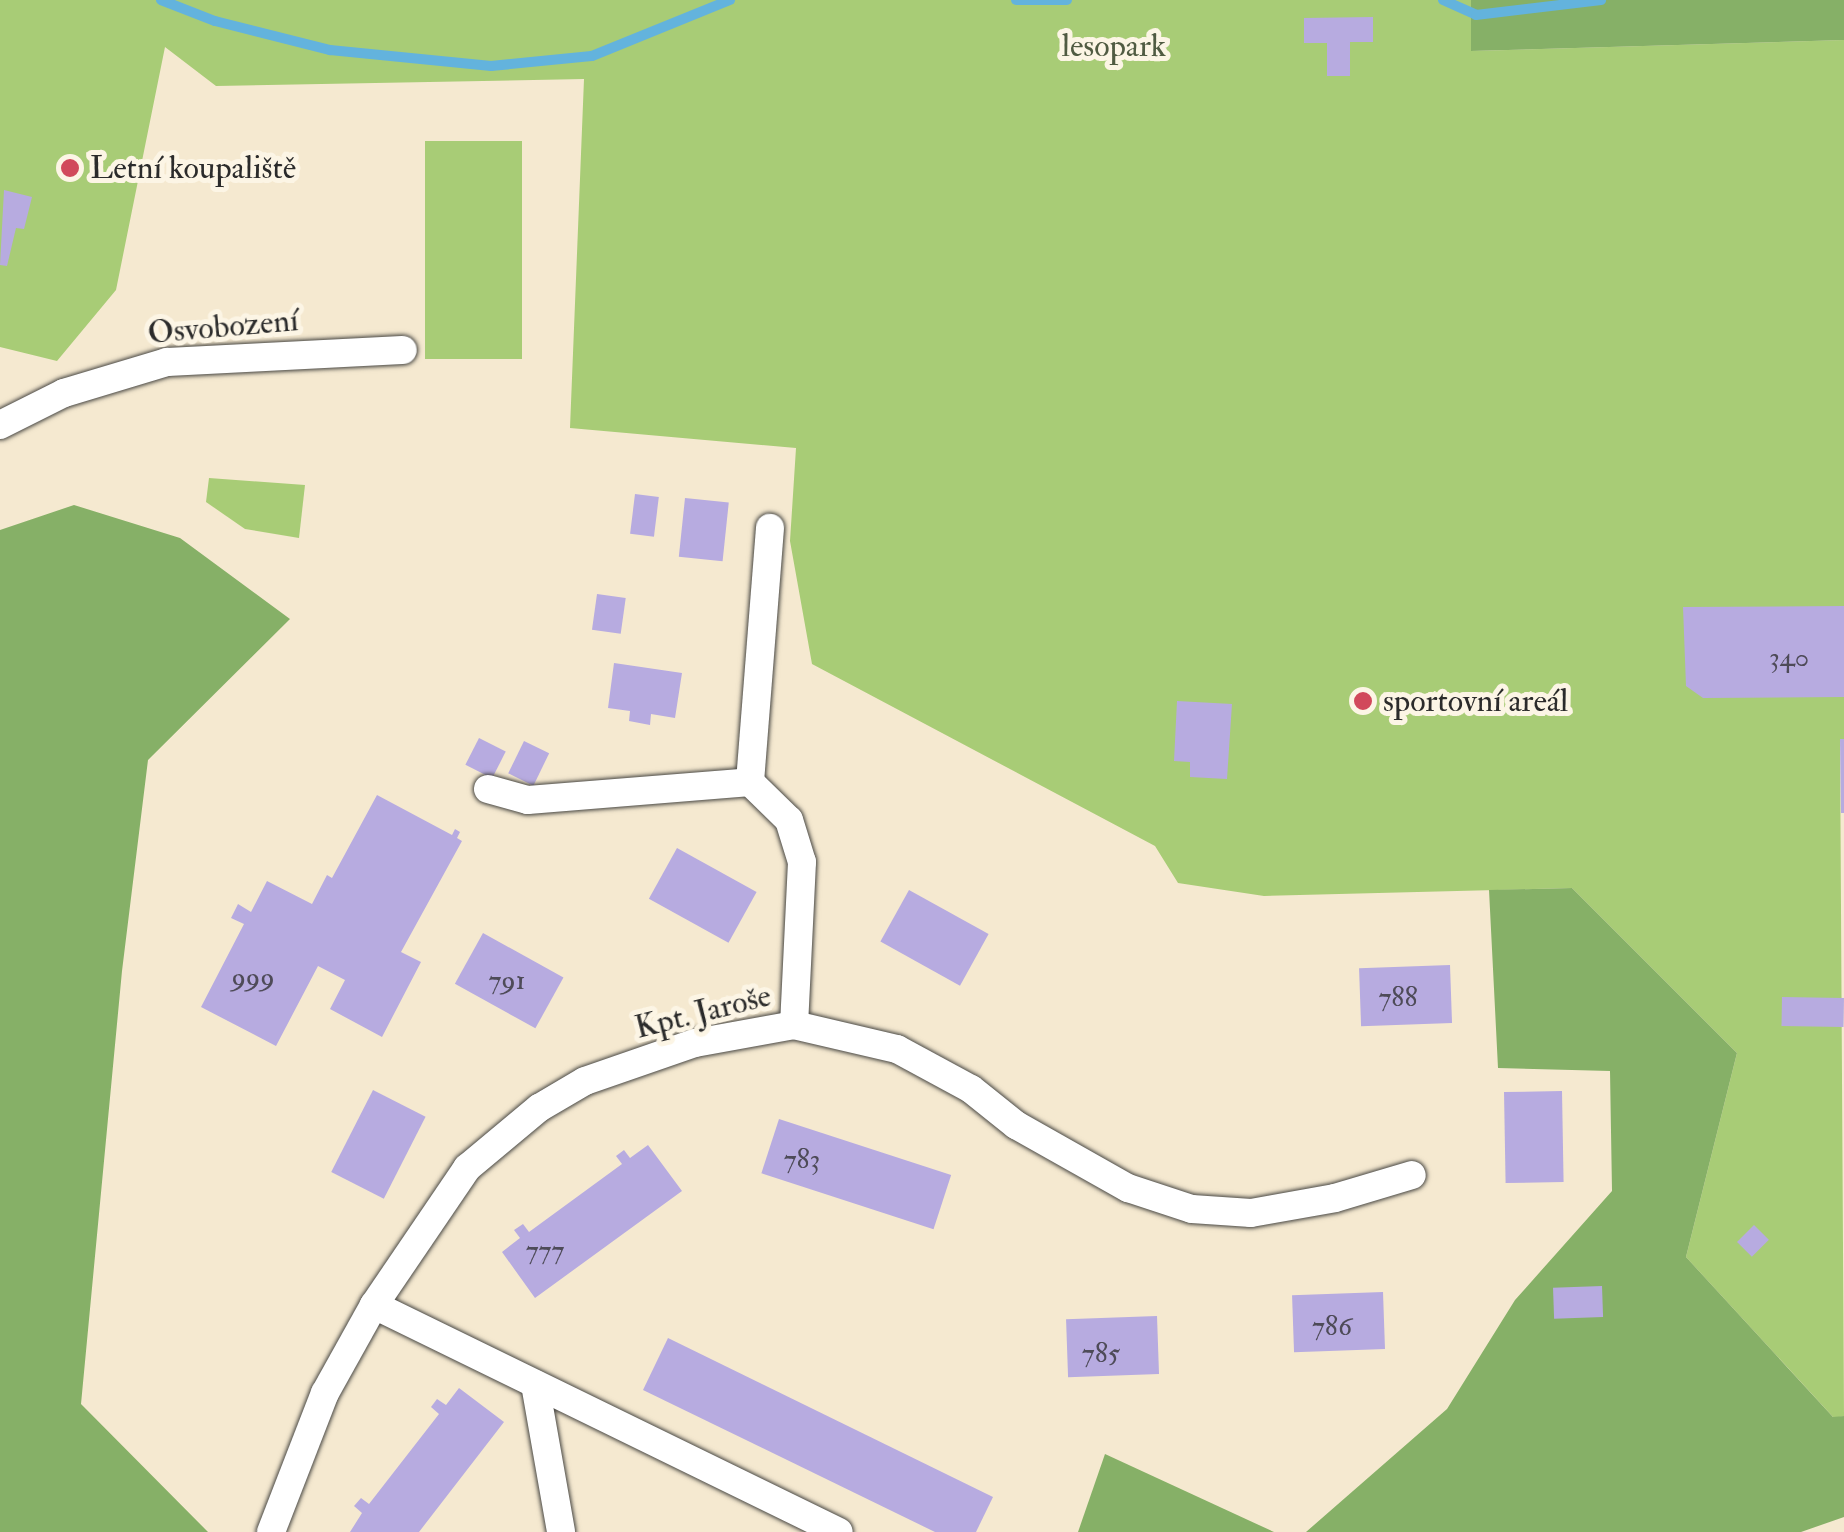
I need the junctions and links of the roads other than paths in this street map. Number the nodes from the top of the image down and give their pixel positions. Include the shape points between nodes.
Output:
1 (403, 350) dead end
2 (0, 425) edge
3 (770, 528) dead end
4 (750, 782) junction
5 (488, 789) dead end
6 (794, 1025) junction
7 (1412, 1175) dead end
8 (374, 1305) junction
9 (535, 1384) junction
10 (271, 1532) edge
11 (561, 1532) edge
12 (839, 1532) edge

1 - 2 street, Osvobození via 167,362 64,394
3 - 4 street
4 - 5 street via 528,800
4 - 6 street via 790,820 802,862
6 - 7 street, Kpt. Jaroše via 897,1049 1128,1188 1192,1209 1252,1213
6 - 8 street, Kpt. Jaroše via 696,1042 586,1081 539,1108 467,1168
8 - 9 street
8 - 10 street, Kpt. Jaroše via 325,1393
9 - 11 street
9 - 12 street

